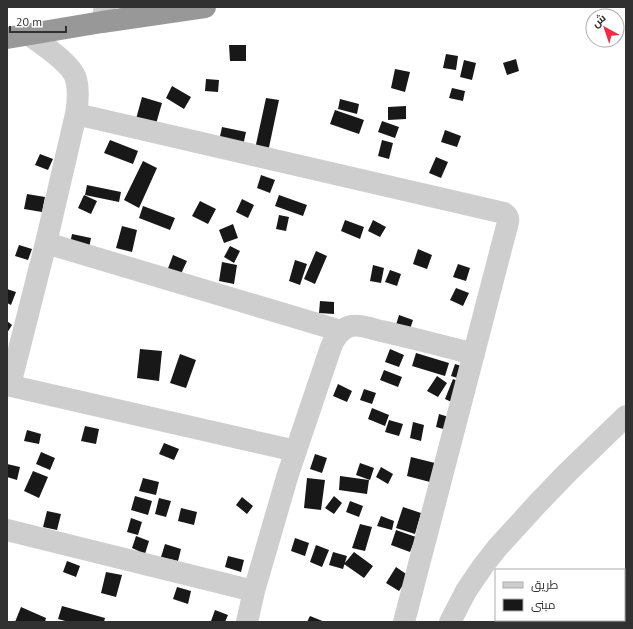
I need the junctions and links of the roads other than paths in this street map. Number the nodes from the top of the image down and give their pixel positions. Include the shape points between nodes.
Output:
1 (205, 7) edge
2 (103, 15) edge
3 (29, 35) junction
4 (7, 38) edge
5 (76, 114) junction
6 (46, 243) junction
7 (342, 331) junction
8 (474, 354) junction
9 (9, 385) edge
10 (626, 416) edge
11 (296, 450) junction
12 (7, 530) edge
13 (254, 591) junction
14 (247, 622) edge
15 (404, 622) edge
16 (450, 622) edge

1 - 2 highway
2 - 3 highway
3 - 4 highway
3 - 5 street via 51,50 75,75 78,90
5 - 6 street
5 - 8 street via 506,214 509,220
6 - 7 street
6 - 9 street
7 - 8 street via 350,326 363,327
7 - 11 street via 333,341
8 - 15 street
9 - 11 street
10 - 16 street via 558,482 497,548 466,591
11 - 13 street
12 - 13 street
13 - 14 street

